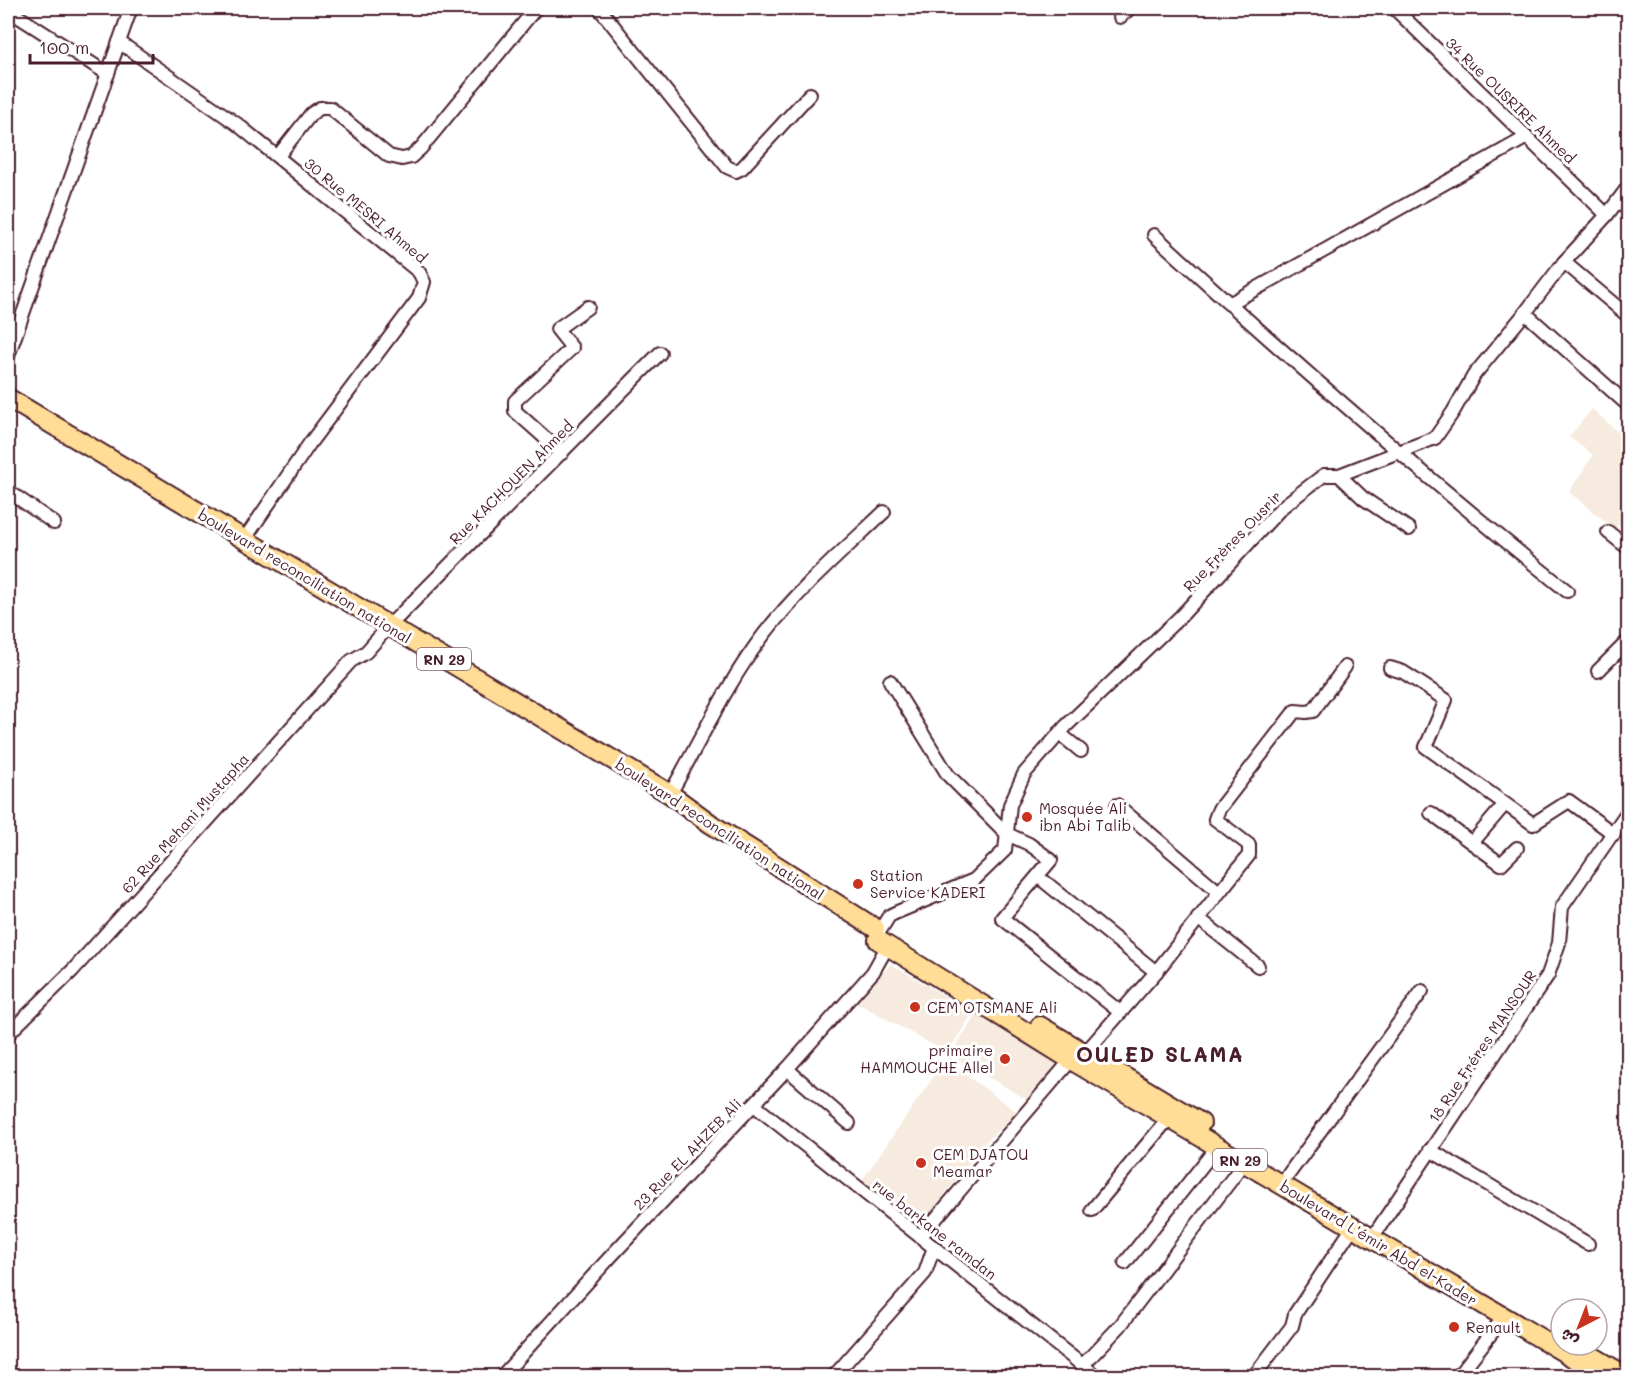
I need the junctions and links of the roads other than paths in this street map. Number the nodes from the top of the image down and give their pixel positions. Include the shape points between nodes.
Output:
1 (131, 8) edge
2 (536, 8) edge
3 (599, 8) edge
4 (1130, 8) edge
5 (1394, 8) edge
6 (8, 10) edge
7 (1120, 17) dead end
8 (119, 42) junction
9 (108, 74) junction
10 (810, 94) dead end
11 (1527, 137) junction
12 (278, 156) junction
13 (1629, 187) edge
14 (1618, 201) junction
15 (1629, 210) edge
16 (1607, 215) junction
17 (1154, 235) dead end
18 (1564, 262) junction
19 (1229, 304) junction
20 (588, 307) dead end
21 (1526, 313) junction
22 (1629, 316) edge
23 (660, 353) dead end
24 (8, 356) edge
25 (8, 398) edge
26 (1629, 405) edge
27 (8, 407) edge
28 (562, 453) junction
29 (1399, 453) junction
30 (1339, 475) junction
31 (8, 491) edge
32 (884, 512) dead end
33 (54, 523) dead end
34 (1409, 529) dead end
35 (1608, 532) dead end
36 (244, 540) junction
37 (1629, 548) edge
38 (1568, 591) dead end
39 (386, 629) junction
40 (1629, 641) edge
41 (1346, 667) dead end
42 (1390, 668) dead end
43 (1598, 671) dead end
44 (890, 681) dead end
45 (1059, 733) junction
46 (1081, 751) dead end
47 (670, 794) junction
48 (1505, 804) junction
49 (1117, 805) dead end
50 (1629, 811) edge
51 (1431, 813) dead end
52 (1007, 834) junction
53 (1614, 834) junction
54 (1472, 843) junction
55 (1517, 848) dead end
56 (1045, 882) dead end
57 (1219, 892) junction
58 (1198, 918) junction
59 (879, 936) junction
60 (1258, 966) dead end
61 (1156, 972) junction
62 (1422, 991) dead end
63 (1120, 1012) junction
64 (8, 1034) edge
65 (1078, 1057) junction
66 (787, 1069) junction
67 (754, 1105) junction
68 (1169, 1118) junction
69 (849, 1123) dead end
70 (1217, 1147) junction
71 (1430, 1150) junction
72 (1244, 1163) junction
73 (1288, 1175) junction
74 (1092, 1210) dead end
75 (1353, 1227) junction
76 (1378, 1229) junction
77 (921, 1236) junction
78 (1588, 1244) dead end
79 (934, 1247) junction
80 (1125, 1263) dead end
81 (1504, 1317) junction
82 (1549, 1331) edge
83 (1594, 1357) edge
84 (1082, 1366) junction
85 (502, 1377) edge
86 (834, 1377) edge
87 (1096, 1377) edge
88 (1254, 1377) edge
89 (1458, 1377) edge
90 (1604, 1377) edge
91 (1626, 1377) edge

1 - 8 street
2 - 12 street via 411,157 389,156 330,108 320,108 311,114
3 - 10 street via 727,167 736,171
4 - 7 street
5 - 11 street, 34 Rue OUSRIRE Ahmed
6 - 9 street
8 - 9 street
8 - 12 street, 30 Rue MESRI Ahmed
9 - 24 street
11 - 16 street, 34 Rue OUSRIRE Ahmed
11 - 19 street
12 - 36 street, 30 Rue MESRI Ahmed via 419,272 424,282 419,298 310,443
13 - 14 street, Rue Frères Ousrir
14 - 15 street
14 - 16 street, Rue Frères Ousrir
16 - 18 street, Rue Frères Ousrir
17 - 19 street
18 - 21 street, Rue Frères Ousrir
18 - 22 street
19 - 29 street
20 - 28 street via 557,329 572,348 515,401 514,411
21 - 26 street
21 - 29 street, Rue Frères Ousrir via 1473,375 1435,438
23 - 28 street, Rue KACHOUEN Ahmed
25 - 36 highway, boulevard reconciliation national / RN 29
27 - 39 highway, RN 29
28 - 39 street, Rue KACHOUEN Ahmed
29 - 30 street, Rue Frères Ousrir
29 - 38 street
30 - 34 street
30 - 45 street, Rue Frères Ousrir via 1324,475 1282,507 1181,616
31 - 33 street
32 - 47 street via 799,592 764,634
35 - 37 street
36 - 39 highway, boulevard reconciliation national / RN 29
39 - 47 highway, boulevard reconciliation national / RN 29
39 - 59 highway, RN 29 via 604,765 705,835
39 - 64 street, 62 Rue Mehani Mustapha via 366,652 351,661 73,970
40 - 43 street
41 - 57 street via 1313,711 1295,711 1219,809 1215,819 1249,845 1249,855
42 - 48 street via 1446,700 1425,747
44 - 52 street via 948,775
45 - 46 street
45 - 52 street, Rue Frères Ousrir via 1024,774 1010,806
47 - 59 highway, boulevard reconciliation national / RN 29
48 - 53 street via 1533,824 1569,801
48 - 54 street
49 - 57 street
50 - 53 street, 18 Rue Fréres MANSOUR
51 - 54 street
52 - 59 street, Rue Frères Ousrir via 1005,850 974,880 895,912
52 - 63 street via 1051,860 1002,918
53 - 71 street, 18 Rue Fréres MANSOUR via 1562,907 1559,943 1548,975
54 - 55 street via 1501,864
56 - 61 street
57 - 58 street
58 - 60 street
58 - 61 street
59 - 65 highway, RN 29
59 - 66 street, 23 Rue EL AHZEB Ali via 873,972
61 - 63 street
62 - 73 street
63 - 65 street
65 - 68 highway, boulevard L'émir Abd el-Kader / RN 29
65 - 73 highway, RN 29
65 - 77 street
66 - 67 street, 23 Rue EL AHZEB Ali
66 - 69 street
67 - 77 street, rue barkane ramdan
67 - 85 street, 23 Rue EL AHZEB Ali
68 - 70 highway, boulevard L'émir Abd el-Kader / RN 29
68 - 74 street
70 - 72 highway, boulevard L'émir Abd el-Kader / RN 29
70 - 80 street
71 - 76 street, 18 Rue Fréres MANSOUR
71 - 78 street
72 - 75 highway, boulevard L'émir Abd el-Kader / RN 29
72 - 84 street via 1120,1326
73 - 76 highway, RN 29
75 - 81 highway, boulevard L'émir Abd el-Kader / RN 29
75 - 88 street via 1295,1314 1292,1326
76 - 82 highway, RN 29
77 - 79 street, rue barkane ramdan
79 - 84 street, rue barkane ramdan
79 - 86 street via 925,1273
81 - 89 street
81 - 90 highway, boulevard L'émir Abd el-Kader / RN 29
83 - 91 highway
84 - 87 street, rue barkane ramdan

